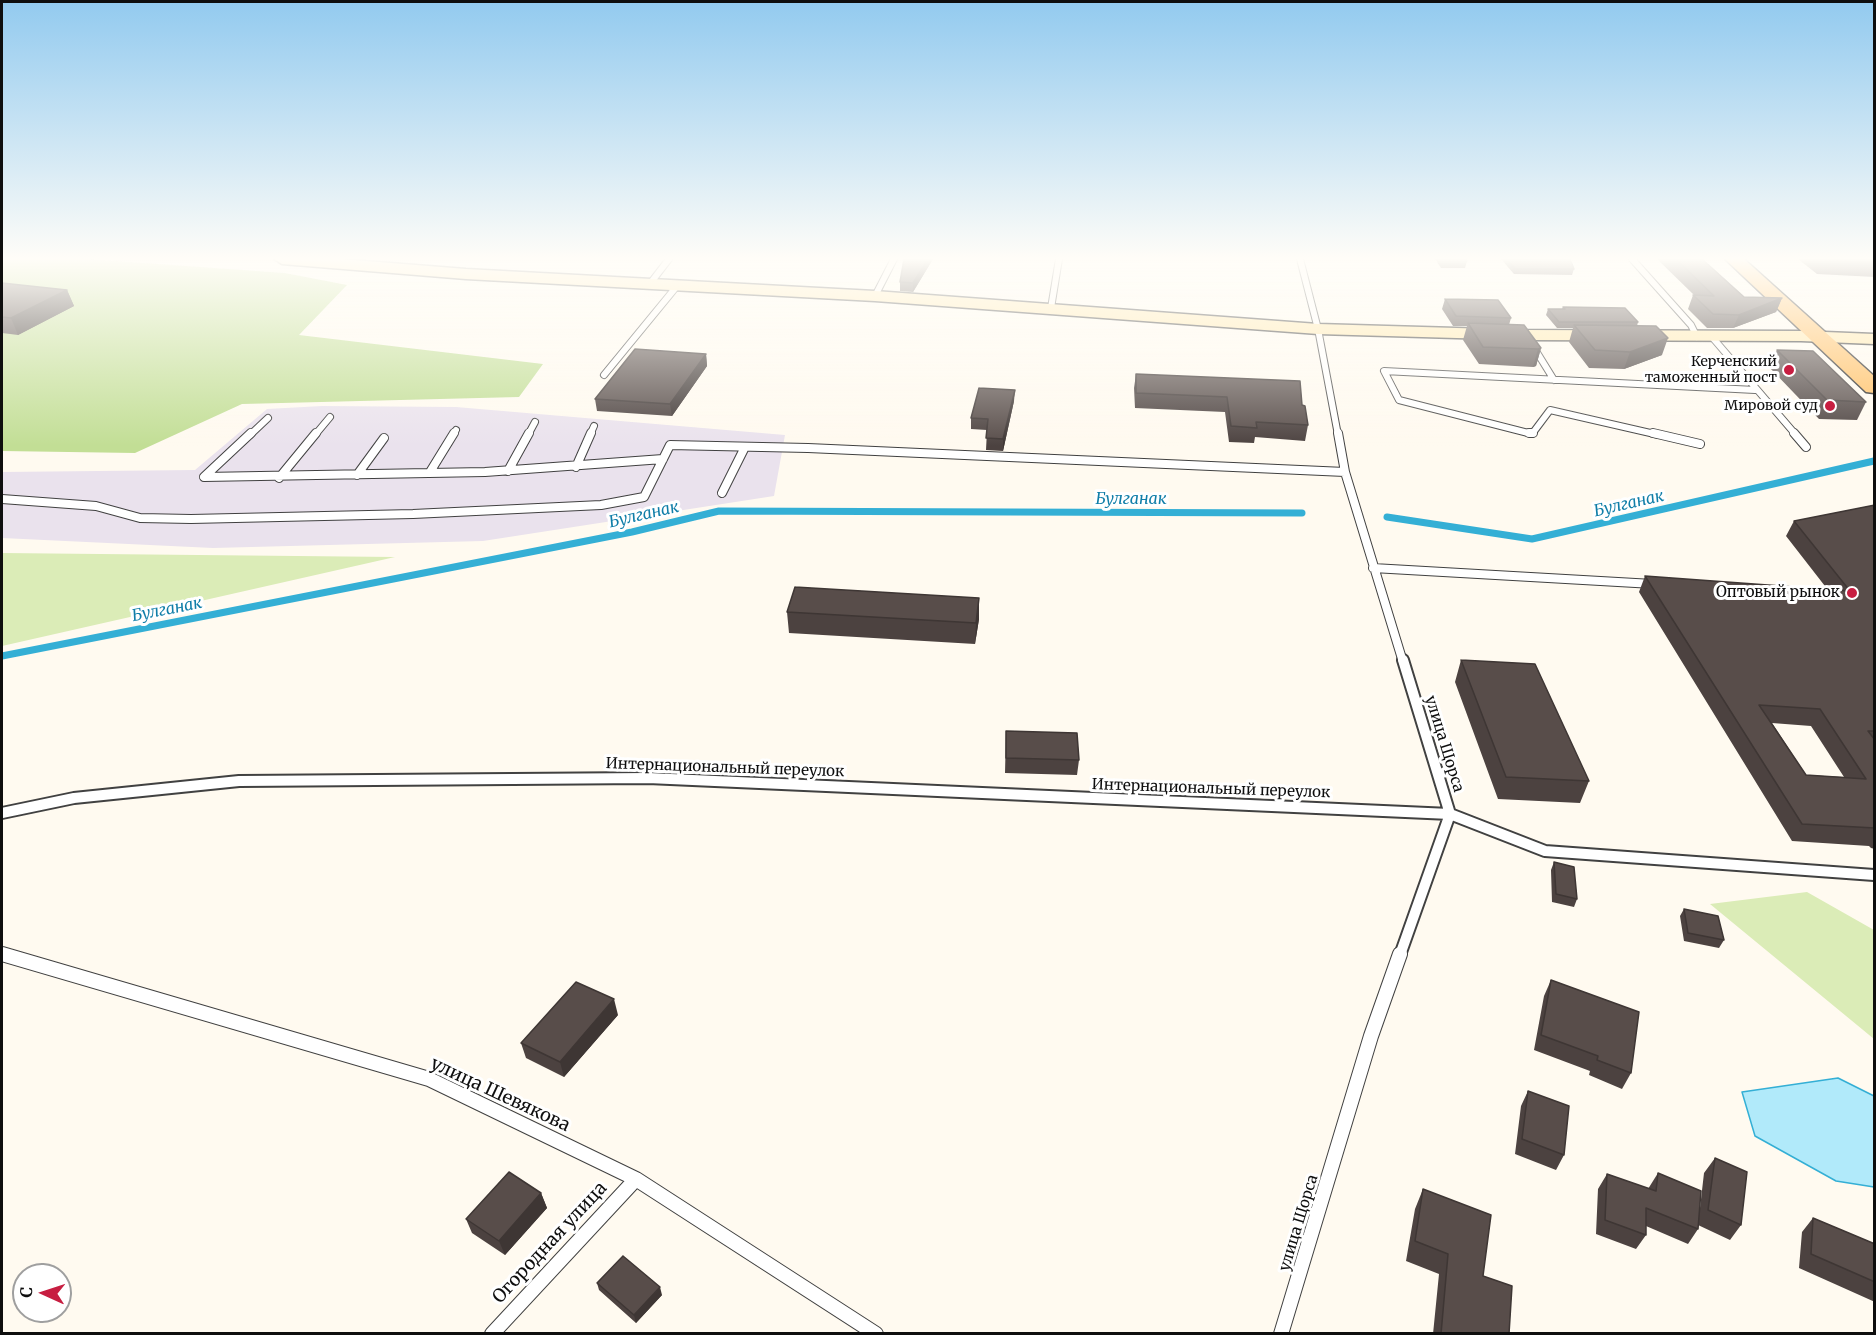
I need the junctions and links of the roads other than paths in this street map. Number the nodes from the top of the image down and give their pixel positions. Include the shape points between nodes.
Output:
1 (648, 321) edge
2 (1220, 321) edge
3 (1316, 321) edge
4 (1687, 321) edge
5 (1803, 321) edge
6 (1318, 329) junction
7 (1526, 335) junction
8 (1819, 336) junction
9 (1704, 337) junction
10 (1875, 339) edge
11 (604, 375) dead end
12 (1554, 380) junction
13 (1875, 387) edge
14 (1755, 390) junction
15 (330, 417) dead end
16 (268, 418) dead end
17 (535, 422) dead end
18 (594, 426) dead end
19 (456, 430) dead end
20 (384, 438) dead end
21 (1700, 444) dead end
22 (745, 447) junction
23 (1806, 447) dead end
24 (663, 459) junction
25 (576, 467) junction
26 (508, 471) junction
27 (430, 472) junction
28 (1345, 472) junction
29 (357, 475) junction
30 (279, 478) junction
31 (722, 493) dead end
32 (2, 499) edge
33 (1373, 568) junction
34 (1658, 584) edge
35 (2, 813) edge
36 (1450, 814) junction
37 (1875, 875) edge
38 (2, 954) edge
39 (636, 1179) junction
40 (492, 1334) edge
41 (876, 1334) edge
42 (1281, 1334) edge

1 - 11 lane
2 - 6 main road
3 - 6 lane, улица Щорса
4 - 9 lane
5 - 8 main road
6 - 7 main road
6 - 28 lane, улица Щорса
7 - 9 main road
7 - 12 lane
8 - 9 main road
8 - 10 main road
8 - 13 main road
9 - 14 lane
12 - 14 lane
12 - 21 lane via 1384,371 1399,400 1532,434 1550,410
14 - 23 lane
15 - 30 lane
16 - 30 lane via 204,477
17 - 26 lane
18 - 25 lane
19 - 27 lane
20 - 29 lane
22 - 24 lane via 670,445
22 - 28 lane
22 - 31 lane
24 - 25 lane
24 - 32 lane via 644,497 601,505 191,519 140,518 96,506
25 - 26 lane
26 - 27 lane
27 - 29 lane
28 - 33 lane, улица Щорса
29 - 30 lane
33 - 34 lane
33 - 36 lane, улица Щорса
35 - 36 lane, Интернациональный переулок via 74,798 239,781 648,778
36 - 37 lane, Интернациональный переулок via 1545,851
36 - 42 lane, улица Щорса via 1371,1036
38 - 39 lane, улица Шевякова via 429,1079
39 - 40 lane, Огородная улица
39 - 41 lane, улица Шевякова

